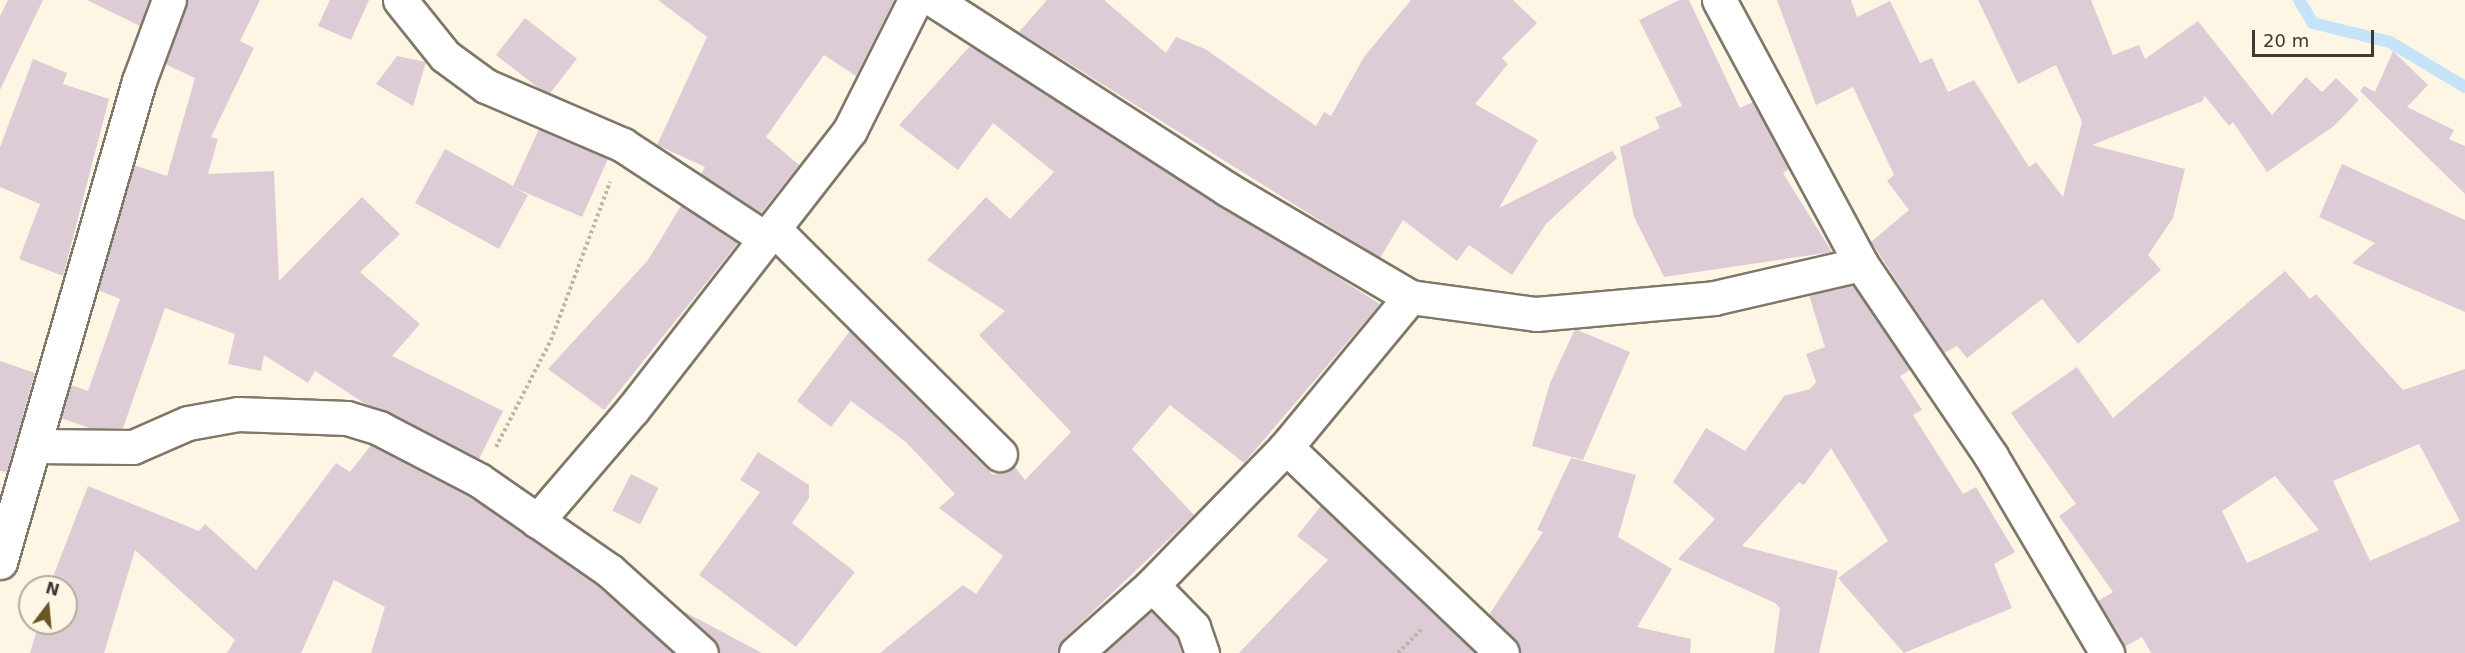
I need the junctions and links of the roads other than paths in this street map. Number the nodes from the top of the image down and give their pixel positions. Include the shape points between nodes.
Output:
1 (169, 0) edge
2 (400, 0) edge
3 (915, 0) edge
4 (934, 0) edge
5 (1719, 0) edge
6 (770, 234) junction
7 (1861, 264) junction
8 (1410, 297) junction
9 (35, 446) junction
10 (1286, 447) junction
11 (1000, 454) dead end
12 (537, 521) junction
13 (0, 562) edge
14 (1152, 585) junction
15 (701, 653) edge
16 (1076, 653) edge
17 (1202, 653) edge
18 (1502, 653) edge
19 (2107, 653) edge

1 - 9 street via 139,81
2 - 6 street via 445,56 486,86 623,145
3 - 6 street via 850,130
4 - 8 street via 1227,189
5 - 7 street
6 - 11 street
6 - 12 street
7 - 8 street via 1714,298 1536,314
7 - 19 street via 1990,456
8 - 10 street
9 - 12 street via 133,447 188,423 238,414 335,417 379,428 479,480
9 - 13 street
10 - 14 street
10 - 18 street
12 - 15 street via 609,571
14 - 16 street
14 - 17 street via 1193,627

